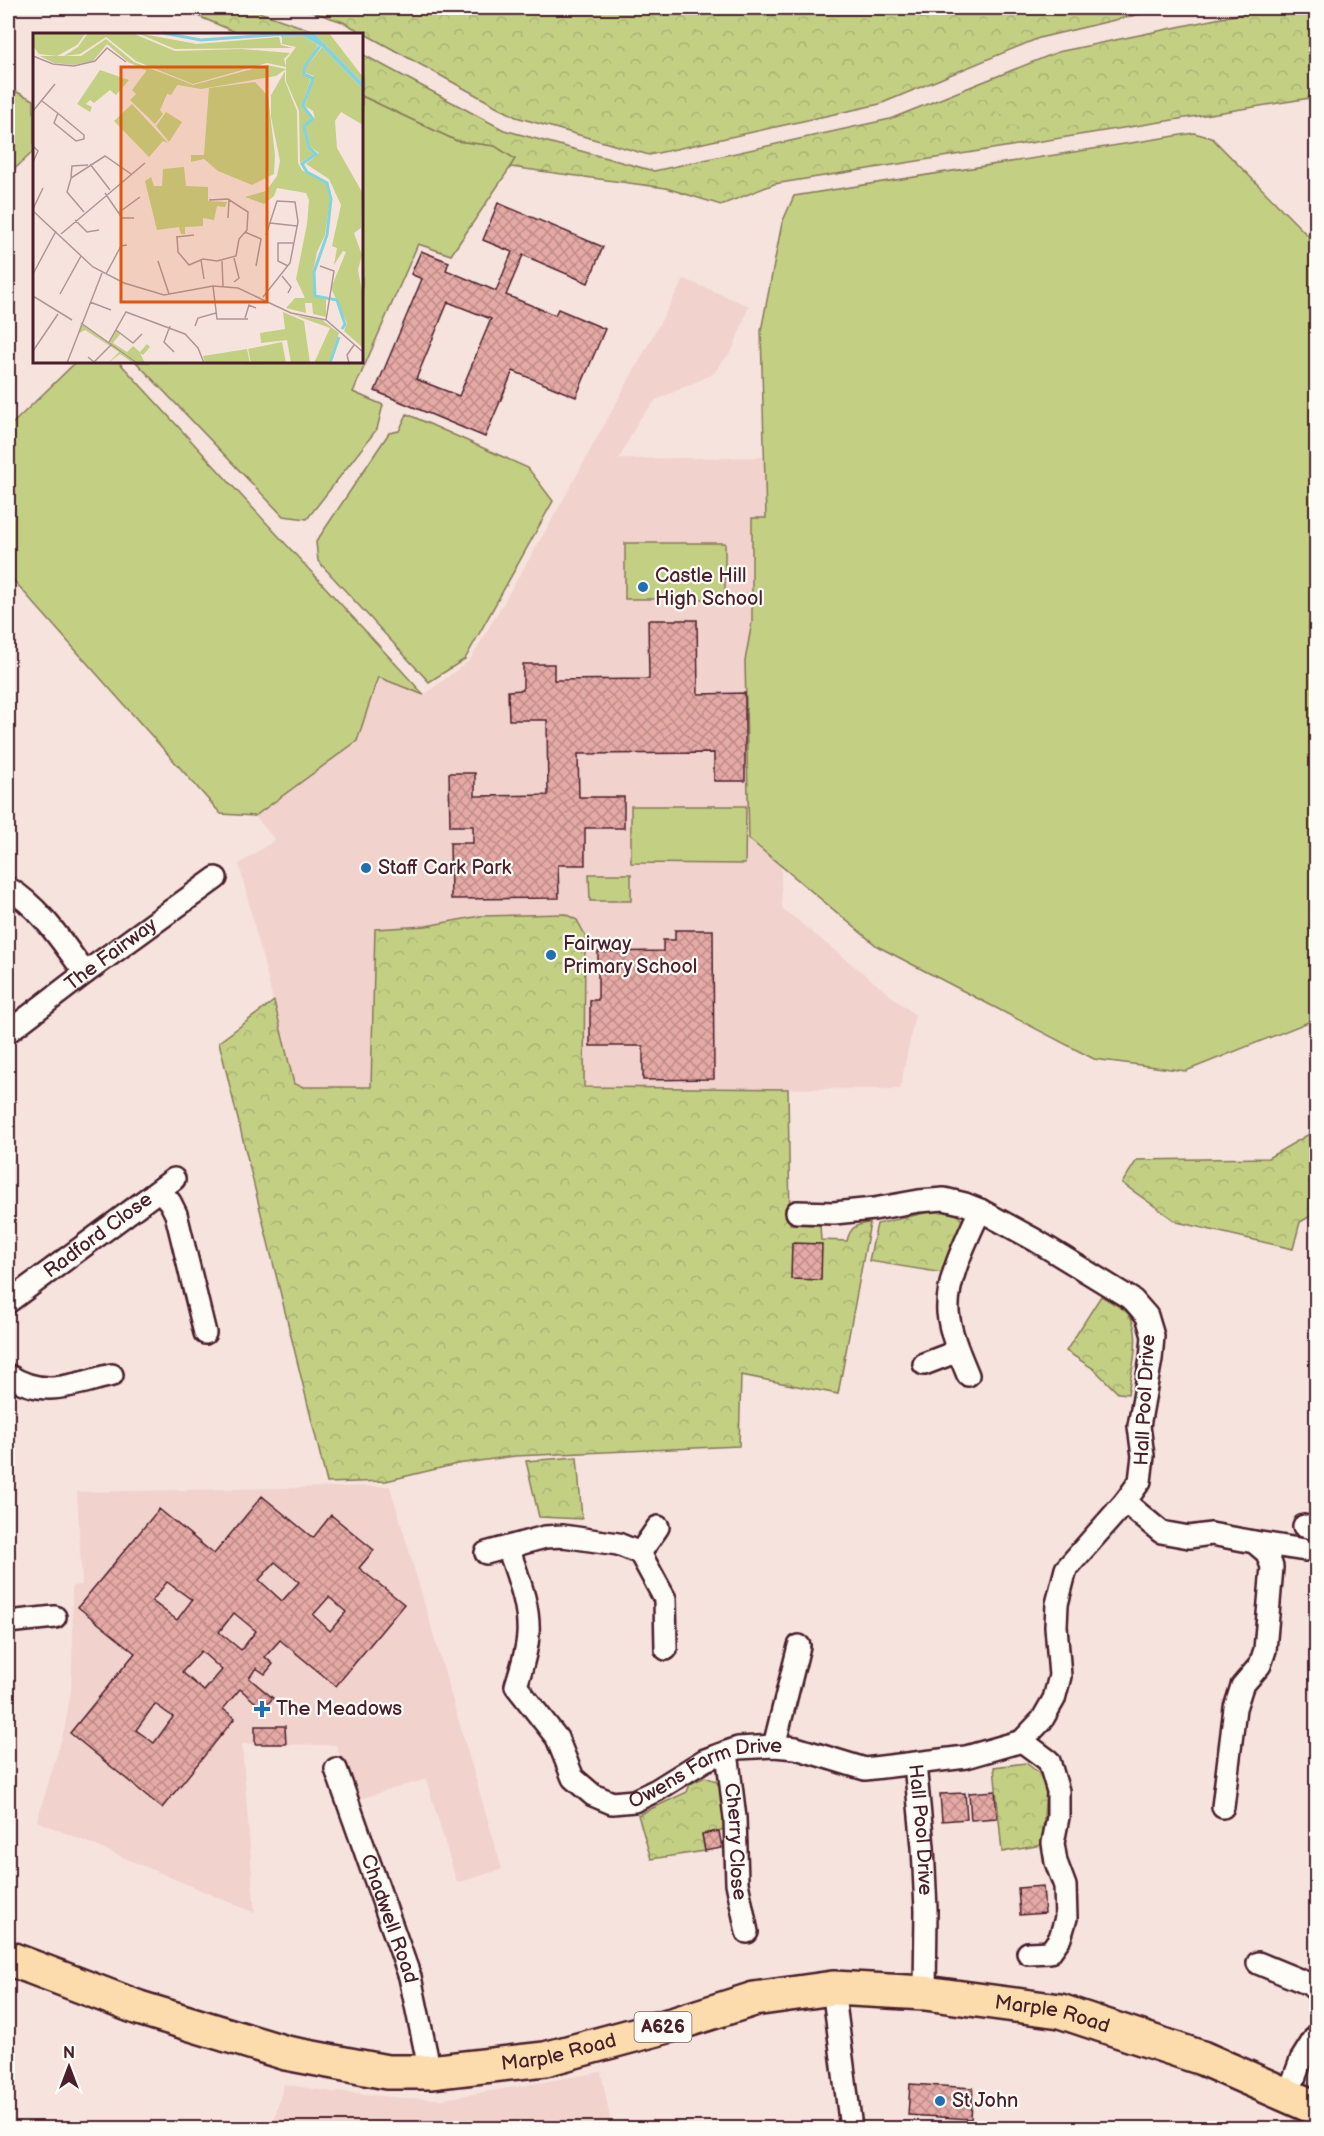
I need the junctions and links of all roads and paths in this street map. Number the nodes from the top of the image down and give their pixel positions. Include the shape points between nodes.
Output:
1 (216, 878) dead end
2 (8, 888) edge
3 (85, 972) junction
4 (8, 1032) edge
5 (980, 1210) junction
6 (797, 1212) dead end
7 (8, 1302) edge
8 (205, 1333) dead end
9 (958, 1351) junction
10 (924, 1364) dead end
11 (8, 1375) edge
12 (112, 1375) dead end
13 (968, 1375) dead end
14 (1125, 1502) junction
15 (658, 1527) dead end
16 (1254, 1542) junction
17 (508, 1547) junction
18 (1305, 1550) dead end
19 (486, 1553) dead end
20 (640, 1553) junction
21 (55, 1617) dead end
22 (8, 1622) edge
23 (799, 1646) dead end
24 (666, 1649) dead end
25 (1022, 1741) junction
26 (774, 1746) junction
27 (727, 1752) junction
28 (915, 1764) junction
29 (336, 1769) dead end
30 (1223, 1807) dead end
31 (747, 1932) dead end
32 (1028, 1953) dead end
33 (8, 1958) edge
34 (1257, 1966) dead end
35 (833, 1988) junction
36 (1317, 1990) edge
37 (925, 1993) junction
38 (1317, 2036) edge
39 (430, 2072) junction
40 (1302, 2101) edge
41 (850, 2128) edge

1 - 3 street, The Fairway
2 - 3 street via 37,911
3 - 4 street, The Fairway
5 - 6 street, Hall Pool Drive via 944,1199 834,1213
5 - 9 street via 953,1274 948,1312
5 - 14 street, Hall Pool Drive via 1133,1300 1147,1316 1153,1335 1139,1426 1141,1473
7 - 8 street, Radford Close via 167,1185 206,1308
9 - 10 street
9 - 13 street
11 - 12 street via 35,1388 83,1390
14 - 16 street via 1161,1532 1189,1537 1211,1534
14 - 25 street, Hall Pool Drive via 1066,1569 1057,1604 1060,1677 1042,1720
15 - 20 street
16 - 18 street
16 - 30 street via 1267,1553 1272,1567 1265,1650 1260,1665 1242,1686 1235,1708
17 - 19 street
17 - 20 street via 562,1536 618,1544
17 - 27 street, Owens Farm Drive via 525,1600 528,1633 516,1686 557,1738 573,1778 593,1795 612,1803 634,1801 705,1760
20 - 24 street via 665,1599
21 - 22 street
23 - 26 street
25 - 28 street, Hall Pool Drive via 966,1757
25 - 32 street via 1049,1761 1058,1791 1053,1843 1065,1886 1066,1918 1060,1938 1050,1952
26 - 27 street, Owens Farm Drive
26 - 28 street, Owens Farm Drive via 796,1748 865,1769
27 - 31 street, Cherry Close via 737,1883
28 - 37 street, Hall Pool Drive via 926,1910
29 - 39 street, Chadwell Road via 410,1977
33 - 39 main road, Marple Road / A626 via 139,2008 286,2053 387,2072
34 - 36 street
35 - 37 main road, Marple Road / A626
35 - 39 main road, Marple Road / A626 via 754,1999 545,2059
35 - 41 street
37 - 40 main road, Marple Road / A626 via 1060,2011 1202,2058
38 - 40 street via 1301,2060

